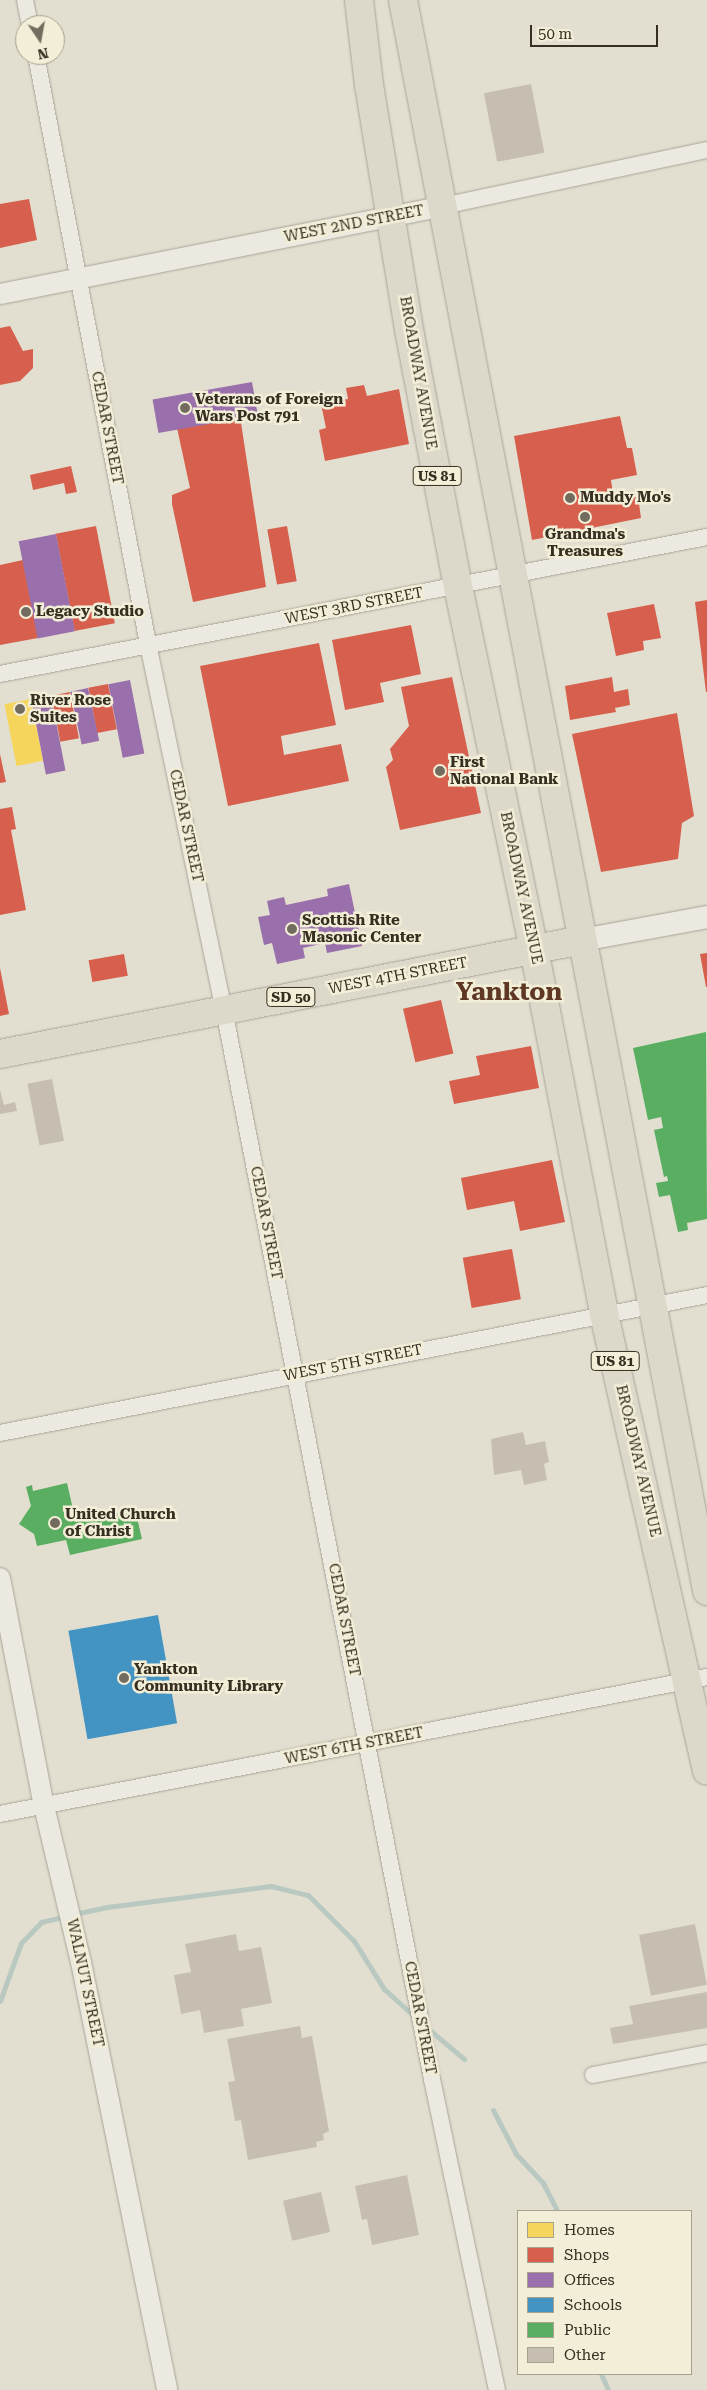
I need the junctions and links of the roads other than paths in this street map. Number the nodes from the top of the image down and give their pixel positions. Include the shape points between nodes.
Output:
1 (25, 0) edge
2 (359, 0) edge
3 (403, 0) edge
4 (28, 15) edge
5 (38, 65) edge
6 (707, 150) edge
7 (443, 206) junction
8 (390, 217) junction
9 (78, 278) junction
10 (0, 294) edge
11 (707, 537) edge
12 (512, 575) junction
13 (458, 586) junction
14 (148, 644) junction
15 (0, 674) edge
16 (707, 917) edge
17 (582, 940) junction
18 (534, 949) junction
19 (224, 1010) junction
20 (0, 1054) edge
21 (707, 1295) edge
22 (650, 1305) junction
23 (604, 1314) junction
24 (296, 1375) junction
25 (0, 1432) edge
26 (0, 1578) edge
27 (707, 1591) edge
28 (698, 1679) edge
29 (368, 1743) junction
30 (707, 1771) edge
31 (44, 1806) junction
32 (0, 1814) edge
33 (707, 2054) edge
34 (593, 2075) dead end
35 (167, 2390) edge
36 (497, 2390) edge

1 - 4 street
2 - 8 highway, BROADWAY AVENUE / US 81
3 - 7 highway, US 81
5 - 9 street, CEDAR STREET
6 - 7 street, WEST 2ND STREET
7 - 8 street, WEST 2ND STREET
7 - 12 highway, US 81
8 - 9 street, WEST 2ND STREET
8 - 13 highway, BROADWAY AVENUE / US 81
9 - 10 street, WEST 2ND STREET
9 - 14 street, CEDAR STREET
11 - 12 street, WEST 3RD STREET
12 - 13 street, WEST 3RD STREET
12 - 17 highway, US 81
13 - 14 street, WEST 3RD STREET
13 - 18 highway, BROADWAY AVENUE / US 81
14 - 15 street, WEST 3RD STREET
14 - 19 street, CEDAR STREET
16 - 17 main road, WEST 4TH STREET
17 - 18 highway, WEST 4TH STREET / SD 50
17 - 22 highway, US 81
18 - 19 highway, WEST 4TH STREET / SD 50
18 - 23 highway, BROADWAY AVENUE / US 81
19 - 20 highway, WEST 4TH STREET / SD 50
19 - 24 street, CEDAR STREET
21 - 22 street, WEST 5TH STREET
22 - 23 street, WEST 5TH STREET
22 - 27 highway, US 81
23 - 24 street, WEST 5TH STREET
23 - 28 highway, BROADWAY AVENUE / US 81
24 - 25 street, WEST 5TH STREET
24 - 29 street, CEDAR STREET
26 - 31 street, WALNUT STREET
28 - 29 street, WEST 6TH STREET
28 - 30 highway, BROADWAY AVENUE / US 81
29 - 31 street, WEST 6TH STREET
29 - 36 street, CEDAR STREET via 430,2069
31 - 32 street, WEST 6TH STREET
31 - 35 street, WALNUT STREET via 81,1962
33 - 34 street

